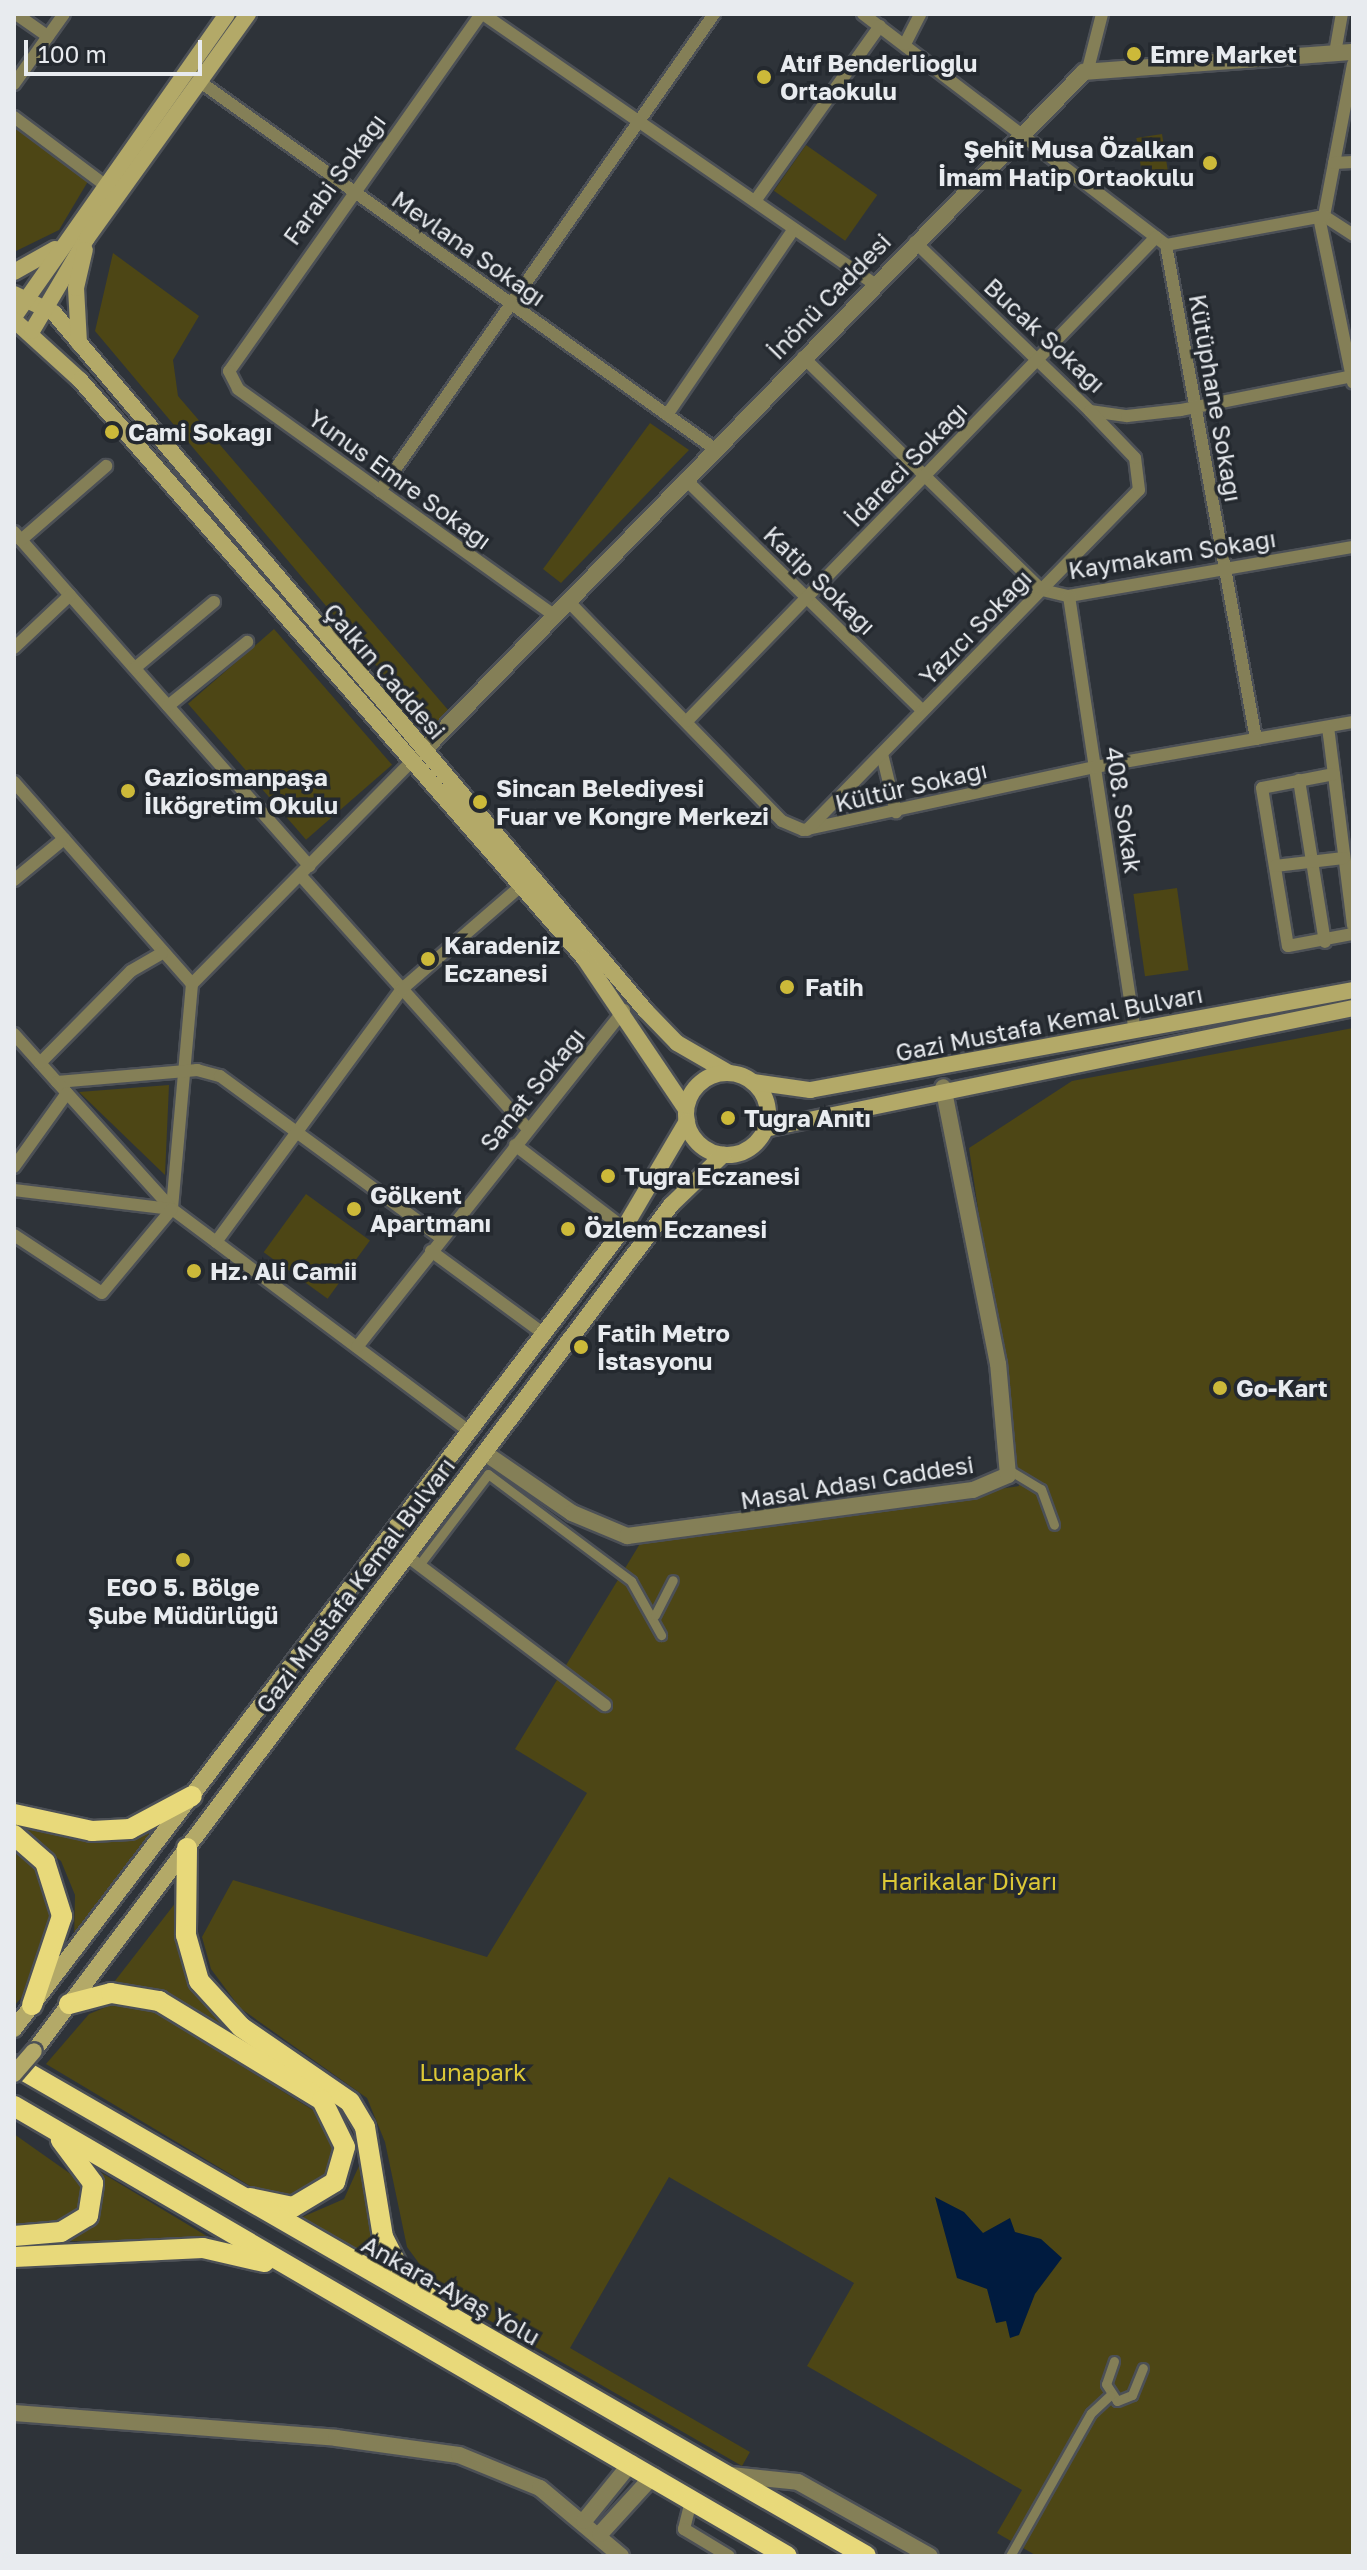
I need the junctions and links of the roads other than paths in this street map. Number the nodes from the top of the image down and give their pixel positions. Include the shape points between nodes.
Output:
1 (16, 14) edge
2 (64, 14) edge
3 (227, 14) edge
4 (248, 14) edge
5 (482, 14) edge
6 (714, 14) edge
7 (863, 14) edge
8 (920, 14) edge
9 (1102, 14) edge
10 (1342, 14) edge
11 (880, 26) junction
12 (48, 36) junction
13 (905, 44) junction
14 (1353, 52) edge
15 (1335, 53) junction
16 (1353, 64) edge
17 (1088, 69) junction
18 (199, 81) junction
19 (14, 84) edge
20 (14, 117) edge
21 (640, 121) junction
22 (1023, 130) junction
23 (1353, 162) edge
24 (1334, 163) junction
25 (105, 185) junction
26 (352, 191) junction
27 (755, 201) junction
28 (1321, 217) junction
29 (794, 229) junction
30 (1353, 235) edge
31 (87, 238) junction
32 (1161, 241) junction
33 (915, 242) junction
34 (60, 246) junction
35 (14, 272) edge
36 (874, 284) junction
37 (20, 296) edge
38 (511, 304) junction
39 (46, 307) junction
40 (14, 319) edge
41 (32, 331) junction
42 (79, 343) junction
43 (803, 357) junction
44 (1037, 360) junction
45 (229, 371) joint
46 (1352, 379) edge
47 (1196, 407) junction
48 (1090, 411) junction
49 (667, 415) junction
50 (715, 449) junction
51 (106, 466) dead end
52 (925, 476) junction
53 (685, 479) junction
54 (380, 491) junction
55 (18, 536) edge
56 (1353, 547) edge
57 (1225, 569) junction
58 (1042, 590) junction
59 (70, 595) junction
60 (1069, 596) junction
61 (807, 598) junction
62 (568, 601) junction
63 (214, 602) dead end
64 (554, 615) junction
65 (247, 642) dead end
66 (14, 648) edge
67 (135, 668) junction
68 (168, 706) junction
69 (923, 711) junction
70 (687, 721) junction
71 (1353, 722) edge
72 (1328, 727) junction
73 (1256, 739) junction
74 (882, 754) junction
75 (418, 756) junction
76 (1095, 767) junction
77 (1334, 774) junction
78 (1299, 780) junction
79 (14, 782) edge
80 (896, 812) junction
81 (807, 830) junction
82 (64, 839) junction
83 (1344, 858) junction
84 (1312, 861) junction
85 (1275, 866) junction
86 (304, 870) junction
87 (14, 880) edge
88 (521, 886) junction
89 (1353, 925) edge
90 (1353, 934) edge
91 (1325, 942) junction
92 (162, 953) junction
93 (192, 984) junction
94 (402, 989) junction
95 (1353, 990) edge
96 (1353, 1008) edge
97 (624, 1010) junction
98 (1135, 1031) junction
99 (14, 1034) edge
100 (40, 1063) junction
101 (184, 1070) junction
102 (729, 1073) junction
103 (57, 1082) junction
104 (753, 1082) junction
105 (943, 1087) junction
106 (67, 1093) junction
107 (686, 1115) junction
108 (528, 1129) junction
109 (765, 1129) junction
110 (297, 1133) junction
111 (515, 1145) junction
112 (723, 1155) junction
113 (14, 1167) edge
114 (14, 1190) edge
115 (172, 1209) junction
116 (624, 1228) junction
117 (14, 1235) edge
118 (441, 1238) junction
119 (216, 1242) junction
120 (431, 1251) junction
121 (544, 1334) junction
122 (357, 1347) junction
123 (469, 1431) junction
124 (485, 1453) junction
125 (1009, 1470) junction
126 (1054, 1525) dead end
127 (413, 1560) junction
128 (673, 1580) dead end
129 (655, 1615) junction
130 (661, 1635) dead end
131 (605, 1705) dead end
132 (192, 1796) junction
133 (14, 1814) edge
134 (14, 1835) edge
135 (187, 1848) junction
136 (69, 2004) junction
137 (32, 2005) junction
138 (14, 2029) edge
139 (14, 2065) edge
140 (14, 2074) edge
141 (14, 2106) edge
142 (41, 2121) junction
143 (211, 2184) junction
144 (14, 2236) edge
145 (14, 2257) edge
146 (303, 2275) junction
147 (448, 2317) junction
148 (1114, 2361) dead end
149 (1143, 2368) dead end
150 (1110, 2395) junction
151 (14, 2413) edge
152 (631, 2463) junction
153 (718, 2474) junction
154 (653, 2476) junction
155 (615, 2483) junction
156 (632, 2500) junction
157 (691, 2501) junction
158 (584, 2521) junction
159 (600, 2534) junction
160 (621, 2556) edge
161 (729, 2556) edge
162 (787, 2556) edge
163 (866, 2556) edge
164 (930, 2556) edge
165 (1010, 2556) edge

1 - 12 street
2 - 12 street
3 - 25 main road
4 - 18 main road
5 - 21 street
5 - 26 street, Farabi Sokağı
6 - 21 street
7 - 11 street
8 - 13 street
9 - 17 street
10 - 15 street
11 - 13 street
11 - 27 street
12 - 19 street
13 - 22 street
14 - 15 street
15 - 17 street
16 - 24 street
17 - 22 street, İnönü Caddesi
18 - 26 street, Mevlana Sokağı
18 - 31 main road
20 - 25 street
21 - 27 street
21 - 38 street
22 - 32 street
22 - 33 street, İnönü Caddesi
23 - 24 street
24 - 28 street
25 - 34 main road
26 - 38 street, Mevlana Sokağı
26 - 45 street, Farabi Sokağı
27 - 29 street
28 - 30 street
28 - 32 street
28 - 46 street
29 - 36 street
29 - 49 street
31 - 39 main road
31 - 42 main road via 76,288
32 - 44 street, İdareci Sokağı
32 - 47 street, Kütüphane Sokağı
33 - 36 street, İnönü Caddesi
33 - 44 street, Bucak Sokağı
34 - 35 main road
34 - 37 main road
36 - 43 street, İnönü Caddesi
37 - 39 main road, Çalkın Caddesi
37 - 40 main road
38 - 49 street, Mevlana Sokağı
38 - 54 street
39 - 41 main road
39 - 42 main road, Çalkın Caddesi
40 - 41 main road, Çalkın Caddesi
41 - 75 main road, Çalkın Caddesi
42 - 75 main road, Çalkın Caddesi
43 - 50 street, İnönü Caddesi
43 - 52 street, Kaymakam Sokağı
44 - 48 street, Bucak Sokağı
44 - 52 street, İdareci Sokağı
45 - 54 street, Yunus Emre Sokağı via 238,389
46 - 47 street, Bucak Sokağı
47 - 48 street, Bucak Sokağı via 1127,416
47 - 57 street, Kütüphane Sokağı
48 - 58 street, Yazıcı Sokağı via 1135,458 1140,487
49 - 50 street, Mevlana Sokağı
50 - 53 street, İnönü Caddesi
51 - 55 street
52 - 58 street, Kaymakam Sokağı
52 - 61 street, İdareci Sokağı
53 - 61 street, Katip Sokağı
53 - 62 street, İnönü Caddesi
54 - 64 street, Yunus Emre Sokağı
55 - 59 street
56 - 57 street, Kaymakam Sokağı
57 - 60 street, Kaymakam Sokağı
57 - 73 street, Kütüphane Sokağı
58 - 60 street, Kaymakam Sokağı
58 - 69 street, Yazıcı Sokağı
59 - 66 street
59 - 67 street
60 - 76 street, 408. Sokak
61 - 69 street, Katip Sokağı
61 - 70 street, İdareci Sokağı
62 - 64 street, İnönü Caddesi
62 - 70 street, Kültür Sokağı
63 - 67 street
64 - 75 street, İnönü Caddesi
65 - 68 street
67 - 68 street
68 - 86 street
69 - 74 street, Yazıcı Sokağı
70 - 81 street, Kültür Sokağı via 782,821
71 - 72 street, Kültür Sokağı
72 - 73 street, Kültür Sokağı
72 - 77 street
73 - 76 street, Kültür Sokağı
74 - 80 street
74 - 81 street, Yazıcı Sokağı
75 - 86 street
75 - 88 main road, Çalkın Caddesi
75 - 102 main road, Çalkın Caddesi via 677,1043
76 - 80 street, Kültür Sokağı
76 - 98 street, 408. Sokak
77 - 78 street
77 - 83 street
78 - 84 street
78 - 85 street via 1262,788
79 - 82 street
80 - 81 street, Kültür Sokağı
82 - 87 street
82 - 92 street
83 - 84 street
83 - 89 street
84 - 85 street
84 - 91 street
85 - 91 street via 1288,946
86 - 93 street
86 - 94 street
88 - 94 street
88 - 97 main road, Çalkın Caddesi
90 - 91 street
92 - 93 street
92 - 100 street via 131,971
93 - 101 street
94 - 108 street
94 - 110 street
95 - 98 main road, Gazi Mustafa Kemal Bulvarı
96 - 105 main road, Gazi Mustafa Kemal Bulvarı
97 - 107 main road, Çalkın Caddesi
97 - 108 street, Sanat Sokağı
98 - 104 main road, Gazi Mustafa Kemal Bulvarı via 810,1090
99 - 100 street
100 - 103 street
101 - 103 street
101 - 110 street via 220,1076
101 - 115 street
102 - 104 main road
102 - 107 main road via 705,1080
103 - 106 street
104 - 109 main road via 767,1104
105 - 109 main road, Gazi Mustafa Kemal Bulvarı
105 - 125 street, Masal Adası Caddesi via 998,1364
106 - 113 street
106 - 115 street
107 - 112 main road via 698,1143
107 - 116 main road, Gazi Mustafa Kemal Bulvarı
108 - 111 street, Sanat Sokağı
109 - 112 main road via 750,1148
110 - 118 street
110 - 119 street
111 - 116 street
111 - 118 street, Sanat Sokağı
112 - 124 main road, Gazi Mustafa Kemal Bulvarı via 671,1205
114 - 115 street
115 - 117 street via 102,1293
115 - 119 street
116 - 121 main road, Gazi Mustafa Kemal Bulvarı
118 - 120 street, Sanat Sokağı
119 - 122 street
120 - 121 street
120 - 122 street, Sanat Sokağı
121 - 123 main road, Gazi Mustafa Kemal Bulvarı
122 - 123 street
123 - 132 main road, Gazi Mustafa Kemal Bulvarı
124 - 125 street, Masal Adası Caddesi via 583,1519 627,1536 973,1490
124 - 127 main road, Gazi Mustafa Kemal Bulvarı
125 - 126 street via 1041,1489
127 - 129 street via 488,1474 631,1581
127 - 131 street
127 - 135 main road, Gazi Mustafa Kemal Bulvarı
128 - 129 street
129 - 130 street
132 - 133 highway via 130,1829 92,1831
132 - 137 main road, Gazi Mustafa Kemal Bulvarı
134 - 137 highway via 45,1862 62,1916
135 - 136 main road, Gazi Mustafa Kemal Bulvarı
135 - 147 highway via 186,1935 199,1981 241,2027 350,2102 365,2127 383,2237 400,2270
136 - 140 main road, Gazi Mustafa Kemal Bulvarı, bridge
136 - 143 highway via 111,1993 159,2001 334,2113 343,2165 325,2193 306,2204 270,2203
137 - 138 main road, Gazi Mustafa Kemal Bulvarı
139 - 143 highway, Ankara-Ayaş Yolu
141 - 142 highway
142 - 144 highway via 89,2174 92,2203 81,2225
142 - 146 highway
143 - 147 highway, Ankara-Ayaş Yolu
145 - 146 highway via 203,2248
146 - 152 highway
147 - 153 highway, Ankara-Ayaş Yolu
148 - 150 street
149 - 150 street via 1130,2397
150 - 165 street via 1091,2413
151 - 158 street via 336,2438 459,2455 540,2488
152 - 154 highway
152 - 155 street
153 - 163 highway, Ankara-Ayaş Yolu
153 - 164 street via 798,2482
154 - 156 street
154 - 157 highway
155 - 156 street
155 - 158 street
156 - 159 street
157 - 161 street via 684,2529
157 - 162 highway
158 - 159 street
159 - 160 street

